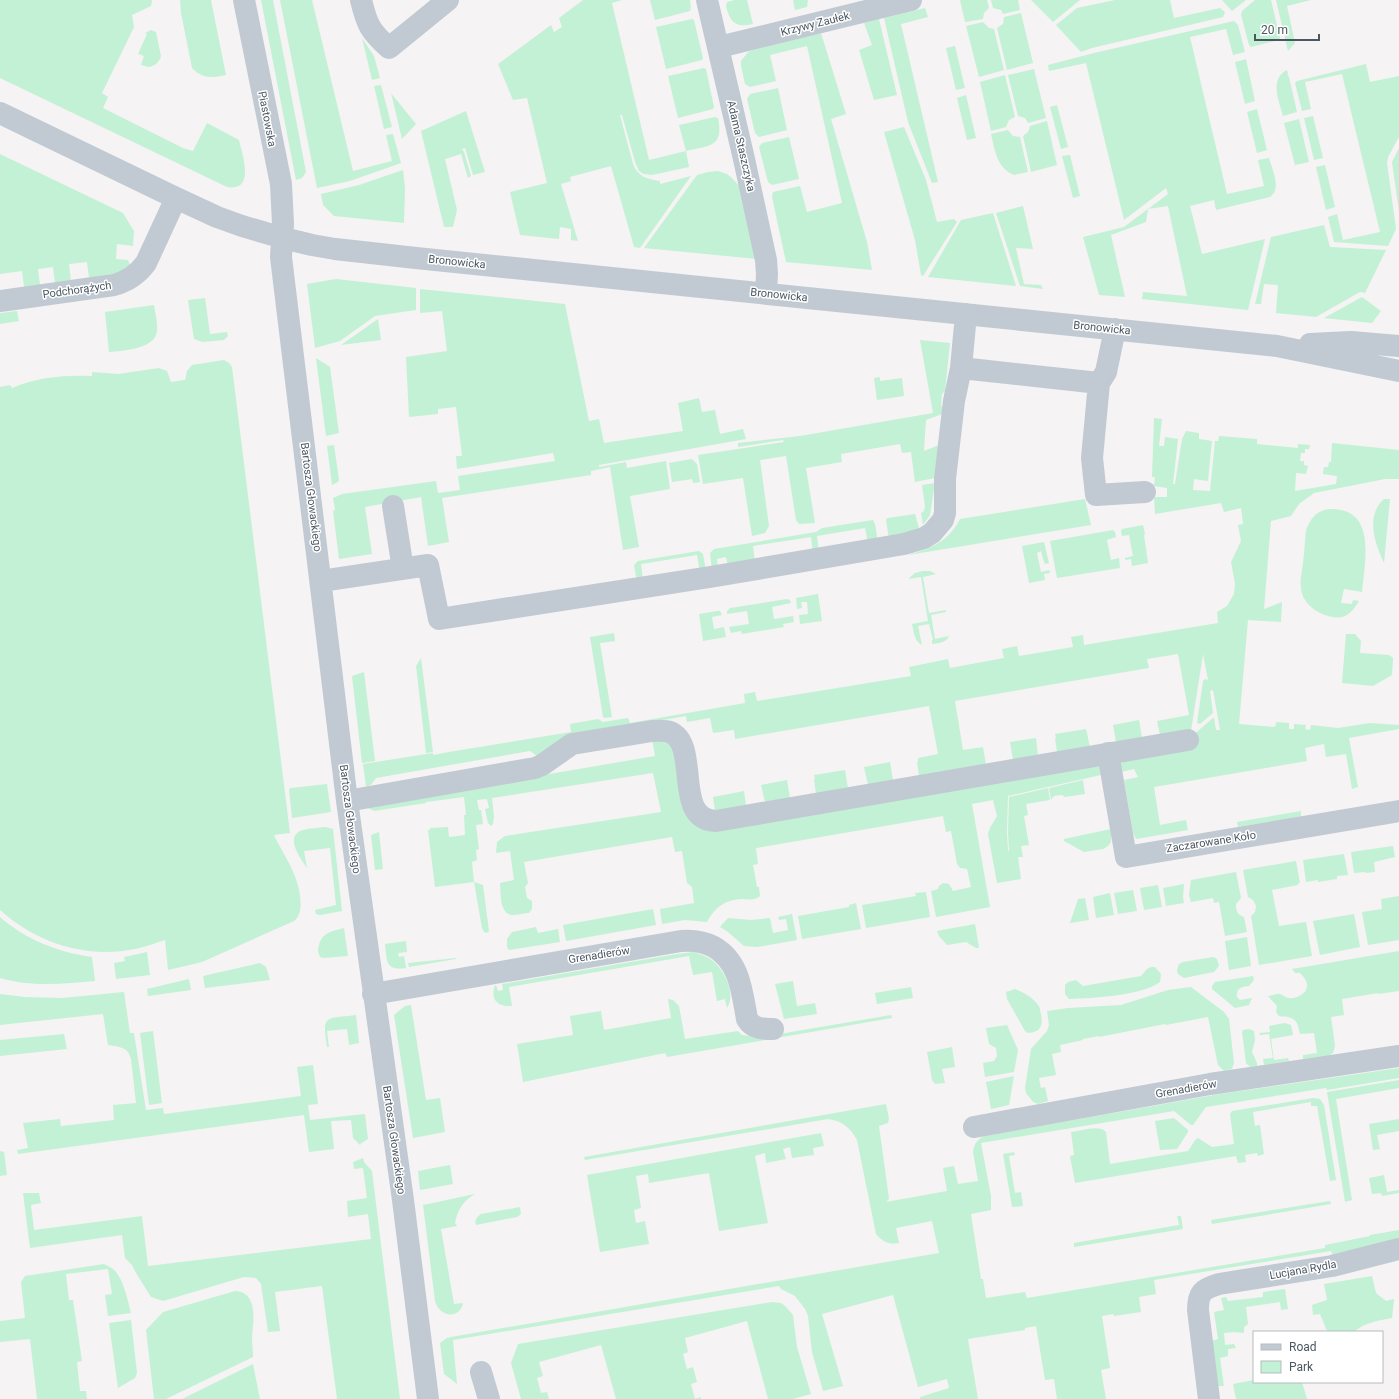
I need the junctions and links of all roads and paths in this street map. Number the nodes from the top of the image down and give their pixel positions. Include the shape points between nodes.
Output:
1 (244, 0) edge
2 (361, 0) edge
3 (448, 0) edge
4 (707, 0) edge
5 (911, 0) edge
6 (719, 47) junction
7 (0, 113) edge
8 (176, 198) junction
9 (283, 238) junction
10 (766, 293) junction
11 (0, 301) edge
12 (966, 314) junction
13 (1115, 329) junction
14 (1277, 346) junction
15 (1399, 346) edge
16 (961, 368) junction
17 (1399, 371) edge
18 (1099, 383) junction
19 (1145, 492) dead end
20 (393, 506) dead end
21 (403, 569) junction
22 (321, 581) junction
23 (1188, 740) dead end
24 (1108, 754) junction
25 (347, 801) junction
26 (1399, 811) edge
27 (373, 994) junction
28 (773, 1029) dead end
29 (1399, 1056) edge
30 (974, 1127) dead end
31 (1399, 1248) edge
32 (482, 1372) dead end
33 (428, 1399) edge
34 (489, 1399) edge
35 (1209, 1399) edge

1 - 9 street, Piastowska via 280,184
2 - 3 street via 368,25 389,48
4 - 6 street, Adama Staszczyka
5 - 6 street, Krzywy Zaułek
6 - 10 street, Adama Staszczyka via 766,260
7 - 8 street
8 - 9 street via 233,223
8 - 11 street, Podchorążych via 141,271 130,278 114,285
9 - 10 street, Bronowicka via 335,249
9 - 22 street, Bartosza Głowackiego via 281,257
10 - 12 street, Bronowicka
12 - 13 street, Bronowicka
12 - 16 street
13 - 14 street, Bronowicka
13 - 18 street via 1106,372
14 - 15 street, Bronowicka via 1351,342
14 - 17 street, Bronowicka
16 - 18 street
16 - 21 street via 954,401 945,479 945,513 943,520 932,533 916,541 717,576 439,619 428,565
18 - 19 street via 1092,458 1096,495
20 - 21 street
21 - 22 street
22 - 25 street, Bartosza Głowackiego
23 - 24 street
24 - 25 street via 710,820 702,817 693,805 681,741 671,732 663,730 572,744 535,768
24 - 26 street, Zaczarowane Koło via 1126,857
25 - 27 street, Bartosza Głowackiego
27 - 28 street, Grenadierów via 681,941 698,941 721,951 731,961 751,1024 759,1028
27 - 33 street, Bartosza Głowackiego
29 - 30 street, Grenadierów via 1210,1084
31 - 35 street, Lucjana Rydla via 1332,1266 1206,1288 1199,1295 1198,1310
32 - 34 street

